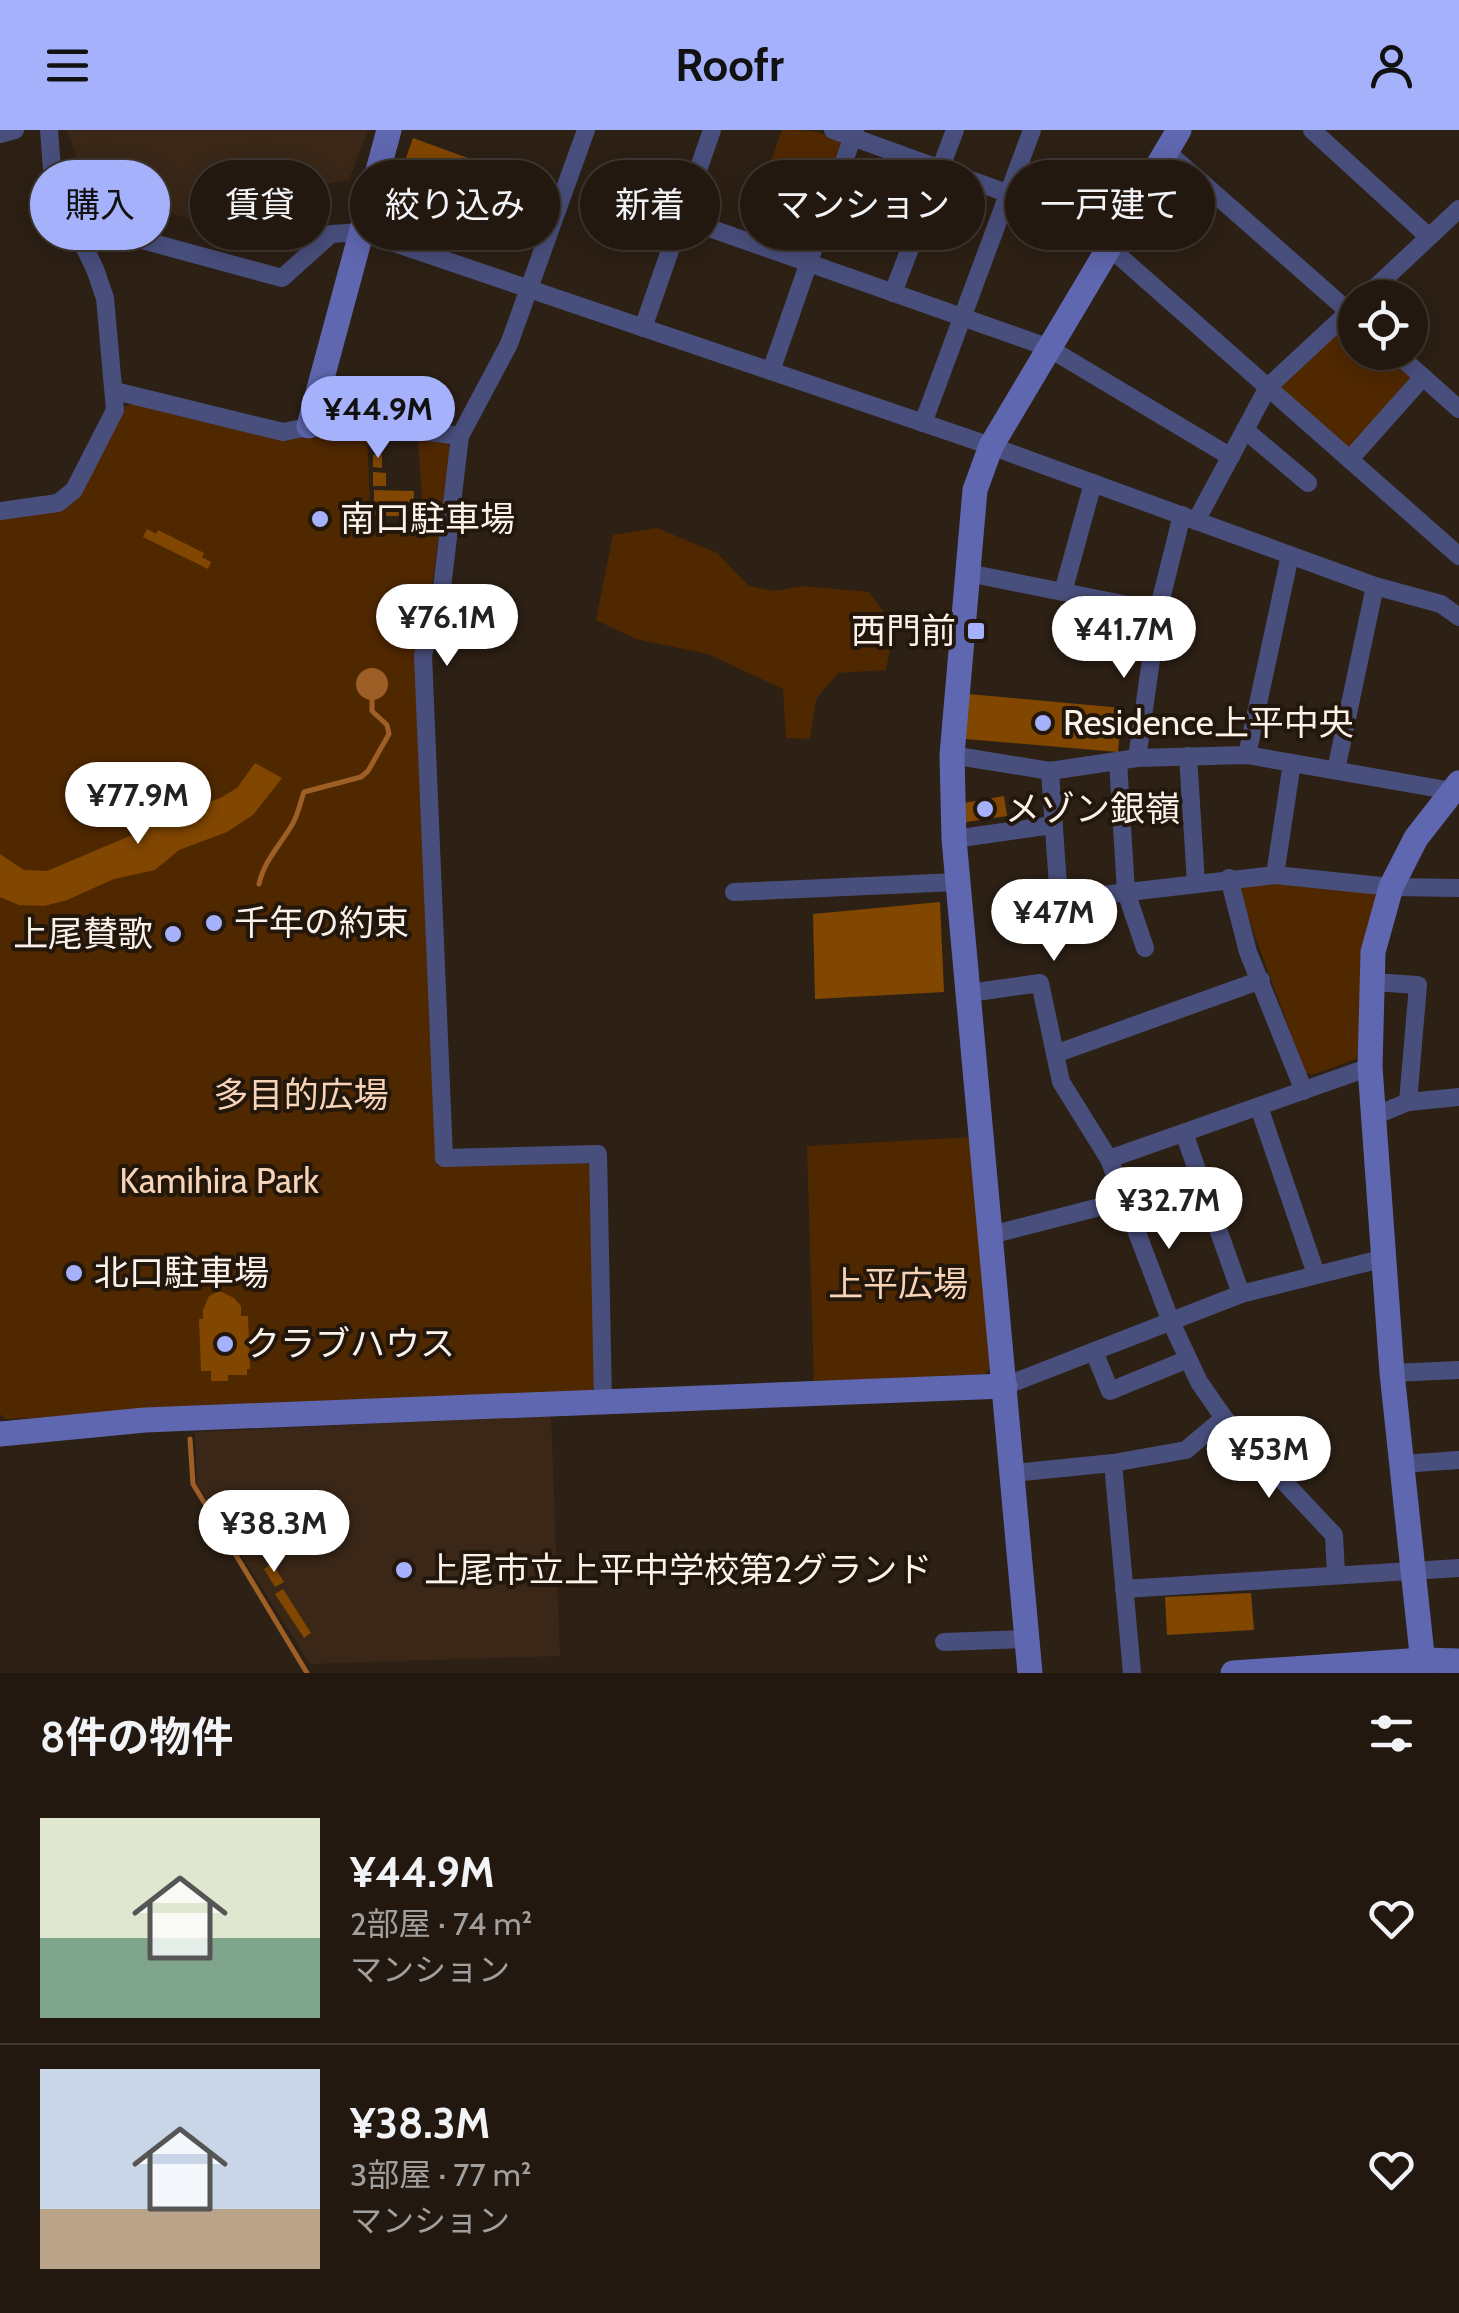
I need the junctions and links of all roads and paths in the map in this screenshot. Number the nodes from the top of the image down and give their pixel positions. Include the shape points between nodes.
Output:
1 (16, 130) edge
2 (49, 130) edge
3 (389, 130) edge
4 (586, 130) edge
5 (712, 130) edge
6 (833, 130) edge
7 (954, 130) edge
8 (1032, 130) edge
9 (1312, 130) edge
10 (0, 134) edge
11 (854, 134) edge
12 (1172, 140) edge
13 (51, 160) edge
14 (381, 160) edge
15 (701, 160) edge
16 (918, 160) edge
17 (943, 160) edge
18 (1021, 160) edge
19 (1005, 204) edge
20 (1459, 209) edge
21 (720, 232) edge
22 (350, 233) edge
23 (1429, 237) junction
24 (170, 248) edge
25 (86, 250) edge
26 (357, 250) edge
27 (415, 250) edge
28 (670, 250) edge
29 (909, 250) edge
30 (1107, 250) edge
31 (1124, 250) edge
32 (809, 263) junction
33 (1383, 280) edge
34 (530, 289) junction
35 (893, 293) junction
36 (1338, 298) edge
37 (962, 317) junction
38 (1338, 325) edge
39 (643, 328) junction
40 (1048, 348) junction
41 (1415, 370) edge
42 (772, 371) junction
43 (1423, 377) junction
44 (1268, 387) junction
45 (115, 391) junction
46 (1459, 409) edge
47 (923, 423) junction
48 (309, 426) junction
49 (1245, 430) junction
50 (460, 436) junction
51 (990, 446) junction
52 (1231, 457) junction
53 (1350, 459) junction
54 (1308, 482) dead end
55 (1094, 483) junction
56 (0, 510) edge
57 (1189, 518) junction
58 (1290, 555) junction
59 (1459, 556) edge
60 (968, 573) junction
61 (1375, 586) junction
62 (1064, 592) junction
63 (1158, 611) junction
64 (1459, 617) edge
65 (1246, 755) junction
66 (952, 756) junction
67 (1188, 756) junction
68 (1128, 759) junction
69 (1292, 763) junction
70 (1336, 770) junction
71 (1050, 771) junction
72 (1456, 787) edge
73 (1054, 825) junction
74 (954, 839) junction
75 (1275, 875) junction
76 (1229, 878) junction
77 (958, 882) junction
78 (1196, 884) junction
79 (1391, 887) junction
80 (1459, 888) edge
81 (734, 892) dead end
82 (1126, 892) junction
83 (1144, 948) dead end
84 (1261, 980) junction
85 (1372, 982) junction
86 (968, 993) junction
87 (1054, 1054) junction
88 (1370, 1067) junction
89 (1304, 1090) junction
90 (1459, 1097) edge
91 (1408, 1102) junction
92 (1258, 1107) junction
93 (1374, 1116) junction
94 (1184, 1133) junction
95 (1109, 1160) junction
96 (1123, 1201) junction
97 (991, 1235) junction
98 (1385, 1258) junction
99 (1316, 1274) junction
100 (1241, 1294) junction
101 (1171, 1322) junction
102 (1095, 1354) junction
103 (1188, 1359) junction
104 (1459, 1370) edge
105 (1392, 1373) junction
106 (1005, 1386) junction
107 (603, 1402) junction
108 (1224, 1418) junction
109 (0, 1434) edge
110 (1459, 1460) edge
111 (1113, 1464) junction
112 (1401, 1464) junction
113 (1013, 1473) junction
114 (1459, 1568) edge
115 (1414, 1570) junction
116 (1336, 1574) junction
117 (1124, 1590) junction
118 (1028, 1638) junction
119 (944, 1642) dead end
120 (1459, 1661) edge
121 (1423, 1666) edge
122 (1030, 1673) edge
123 (1132, 1673) edge
124 (1233, 1673) edge

1 - 10 street
2 - 13 street
3 - 14 street
4 - 34 street
5 - 15 street
6 - 11 street
7 - 17 street
8 - 18 street
9 - 23 street
11 - 16 street
11 - 32 street
12 - 36 street
19 - 37 street
20 - 23 street
21 - 32 street
22 - 24 street via 330,234 282,278
23 - 33 street
25 - 45 street via 105,298
26 - 48 street
27 - 34 street
28 - 39 street
29 - 35 street
30 - 40 street
31 - 44 street
32 - 35 street
32 - 42 street
34 - 39 street
34 - 50 street
35 - 37 street
37 - 40 street
37 - 47 street
38 - 44 street
39 - 42 street
40 - 51 street
40 - 52 street
41 - 43 street
42 - 47 street
43 - 46 street
43 - 53 street
44 - 49 street
44 - 53 street
45 - 48 street via 283,432
45 - 56 street via 115,410 74,490 58,503
47 - 51 street
48 - 50 street via 358,424
49 - 52 street
49 - 54 street
50 - 107 street via 441,596 423,655 444,1158 598,1154
51 - 55 street
51 - 60 street via 976,490
52 - 57 street
53 - 59 street
55 - 57 street
55 - 62 street
57 - 58 street
57 - 63 street
58 - 61 street
58 - 65 street
60 - 62 street
60 - 66 street
61 - 64 street via 1441,604
61 - 70 street
62 - 63 street
63 - 68 street
65 - 67 street
65 - 69 street
66 - 71 street
66 - 74 street
67 - 68 street
67 - 78 street
68 - 71 street
68 - 82 street
69 - 70 street
69 - 75 street
70 - 72 street
71 - 73 street
72 - 79 street via 1416,838
73 - 74 street
73 - 82 street via 1059,900
74 - 77 street
75 - 76 street
75 - 79 street
76 - 78 street
76 - 84 street
77 - 81 street
77 - 86 street
78 - 82 street
79 - 80 street
79 - 85 street
82 - 83 street
84 - 87 street
84 - 89 street
85 - 88 street
85 - 91 street via 1418,985
86 - 87 street via 1040,983
86 - 97 street
87 - 95 street via 1061,1082
88 - 89 street
88 - 93 street
89 - 92 street
90 - 91 street
91 - 93 street
92 - 94 street
92 - 99 street
93 - 98 street
94 - 95 street
94 - 100 street
95 - 96 street
96 - 97 street
96 - 101 street
97 - 106 street
98 - 99 street
98 - 105 street
99 - 100 street
100 - 101 street
101 - 102 street
101 - 103 street
102 - 103 street via 1110,1391
102 - 106 street
103 - 108 street
104 - 105 street
105 - 112 street
106 - 107 street
106 - 113 street
107 - 109 street via 145,1420
108 - 111 street via 1186,1450
108 - 116 street via 1334,1535
110 - 112 street
111 - 113 street
111 - 117 street
112 - 115 street
113 - 118 street
114 - 115 street
115 - 116 street
115 - 121 street
116 - 117 street
117 - 123 street
118 - 119 street
118 - 122 street
120 - 121 street
121 - 124 street

